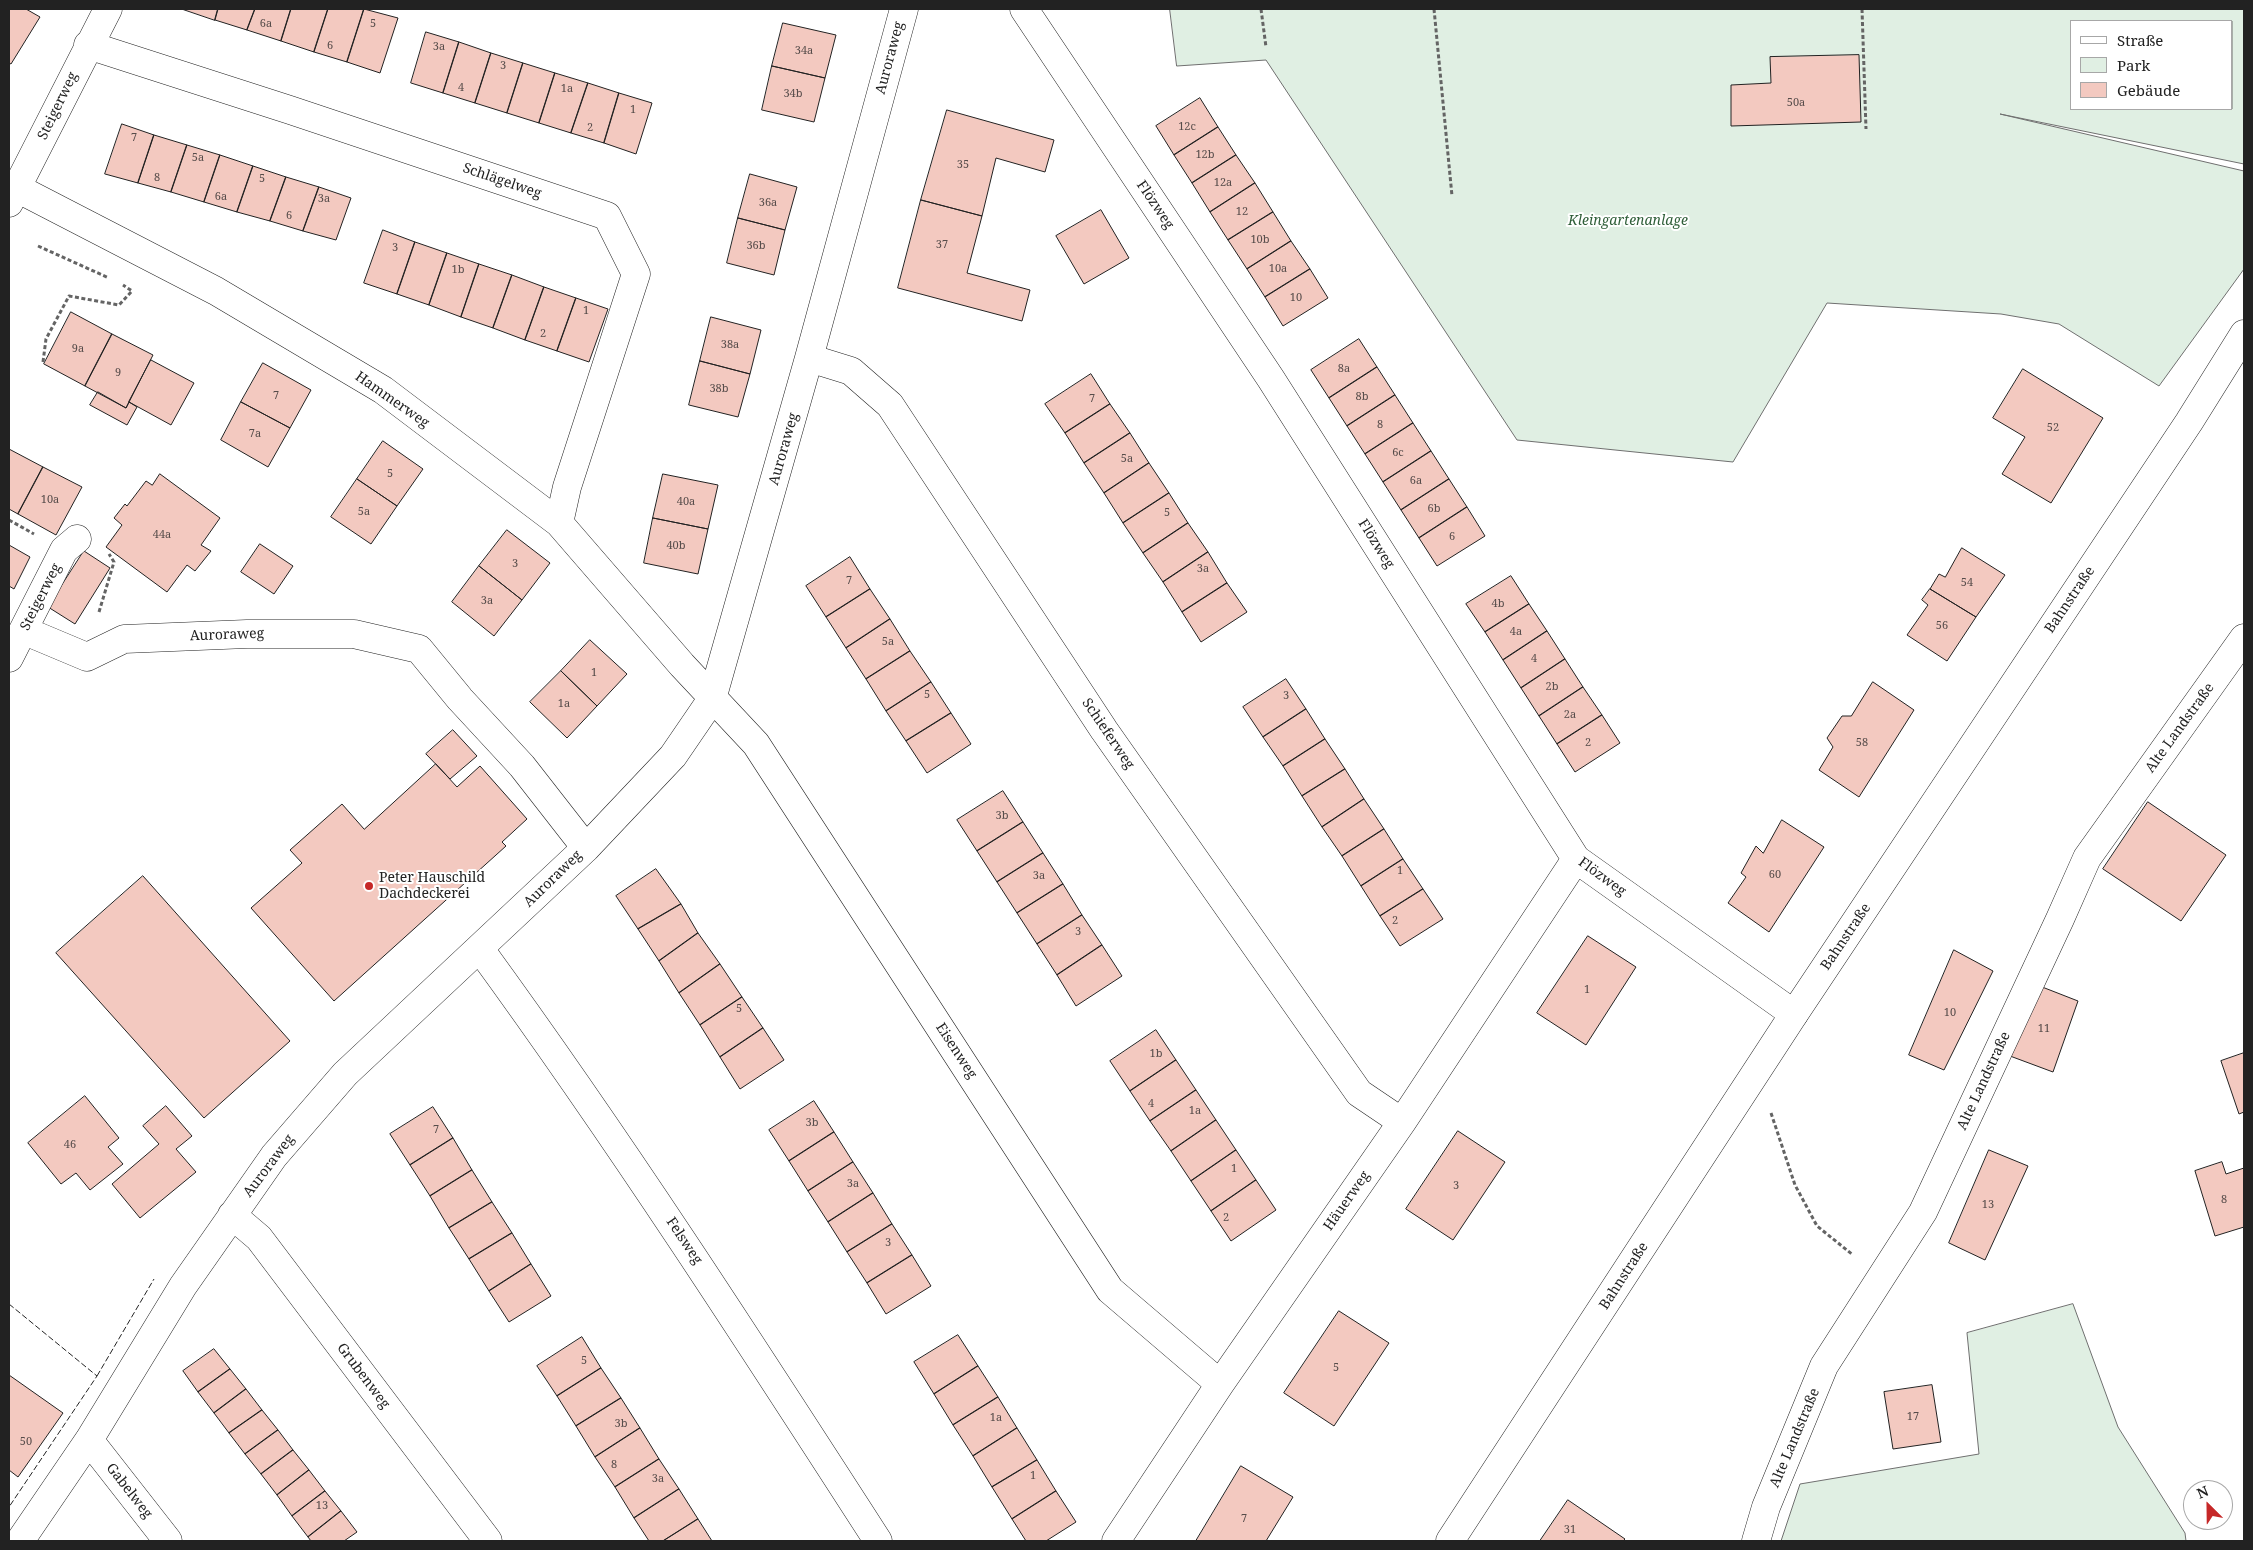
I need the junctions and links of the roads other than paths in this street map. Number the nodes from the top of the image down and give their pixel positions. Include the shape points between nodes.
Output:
1 (108, 9) edge
2 (904, 9) edge
3 (1024, 9) edge
4 (88, 45) junction
5 (12, 192) edge
6 (2244, 334) edge
7 (809, 358) junction
8 (559, 523) junction
9 (77, 539) dead end
10 (24, 630) junction
11 (2244, 638) edge
12 (9, 658) edge
13 (712, 699) junction
14 (586, 848) junction
15 (1576, 859) junction
16 (480, 949) junction
17 (1794, 1014) junction
18 (1402, 1122) junction
19 (232, 1215) junction
20 (1220, 1384) junction
21 (89, 1440) junction
22 (20, 1541) edge
23 (168, 1541) edge
24 (488, 1541) edge
25 (878, 1541) edge
26 (1116, 1541) edge
27 (1450, 1541) edge
28 (1756, 1541) edge

1 - 4 street, Steigerweg
2 - 7 street, Auroraweg
3 - 15 street, Flözweg via 1271,379
4 - 5 street, Steigerweg
4 - 8 street, Schlägelweg via 607,216 636,274
5 - 8 street, Hammerweg via 216,291 383,390
6 - 17 street, Bahnstraße via 2189,422
7 - 13 street, Auroraweg
7 - 18 street, Schieferweg via 851,371 890,405 1104,730 1359,1093
8 - 13 street, Hammerweg
9 - 10 street, Steigerweg via 64,550
10 - 12 street, Steigerweg
10 - 14 street, Auroraweg via 87,657 124,639 286,634 354,634 419,649 522,766
11 - 28 street, Alte Landstraße via 2086,858 1923,1212 1824,1366 1766,1507
13 - 14 street, Auroraweg via 673,756
13 - 20 street, Eisenweg via 756,744 1110,1290
14 - 16 street, Auroraweg
15 - 17 street, Flözweg
15 - 18 street, Häuerweg
16 - 19 street, Auroraweg via 345,1074 274,1156
16 - 25 street, Felsweg via 693,1254
17 - 27 street, Bahnstraße
18 - 20 street, Häuerweg
19 - 21 street, Auroraweg via 182,1286
19 - 24 street, Grubenweg via 259,1238
20 - 26 street, Häuerweg
21 - 22 street, Auroraweg
21 - 23 street, Gabelweg

